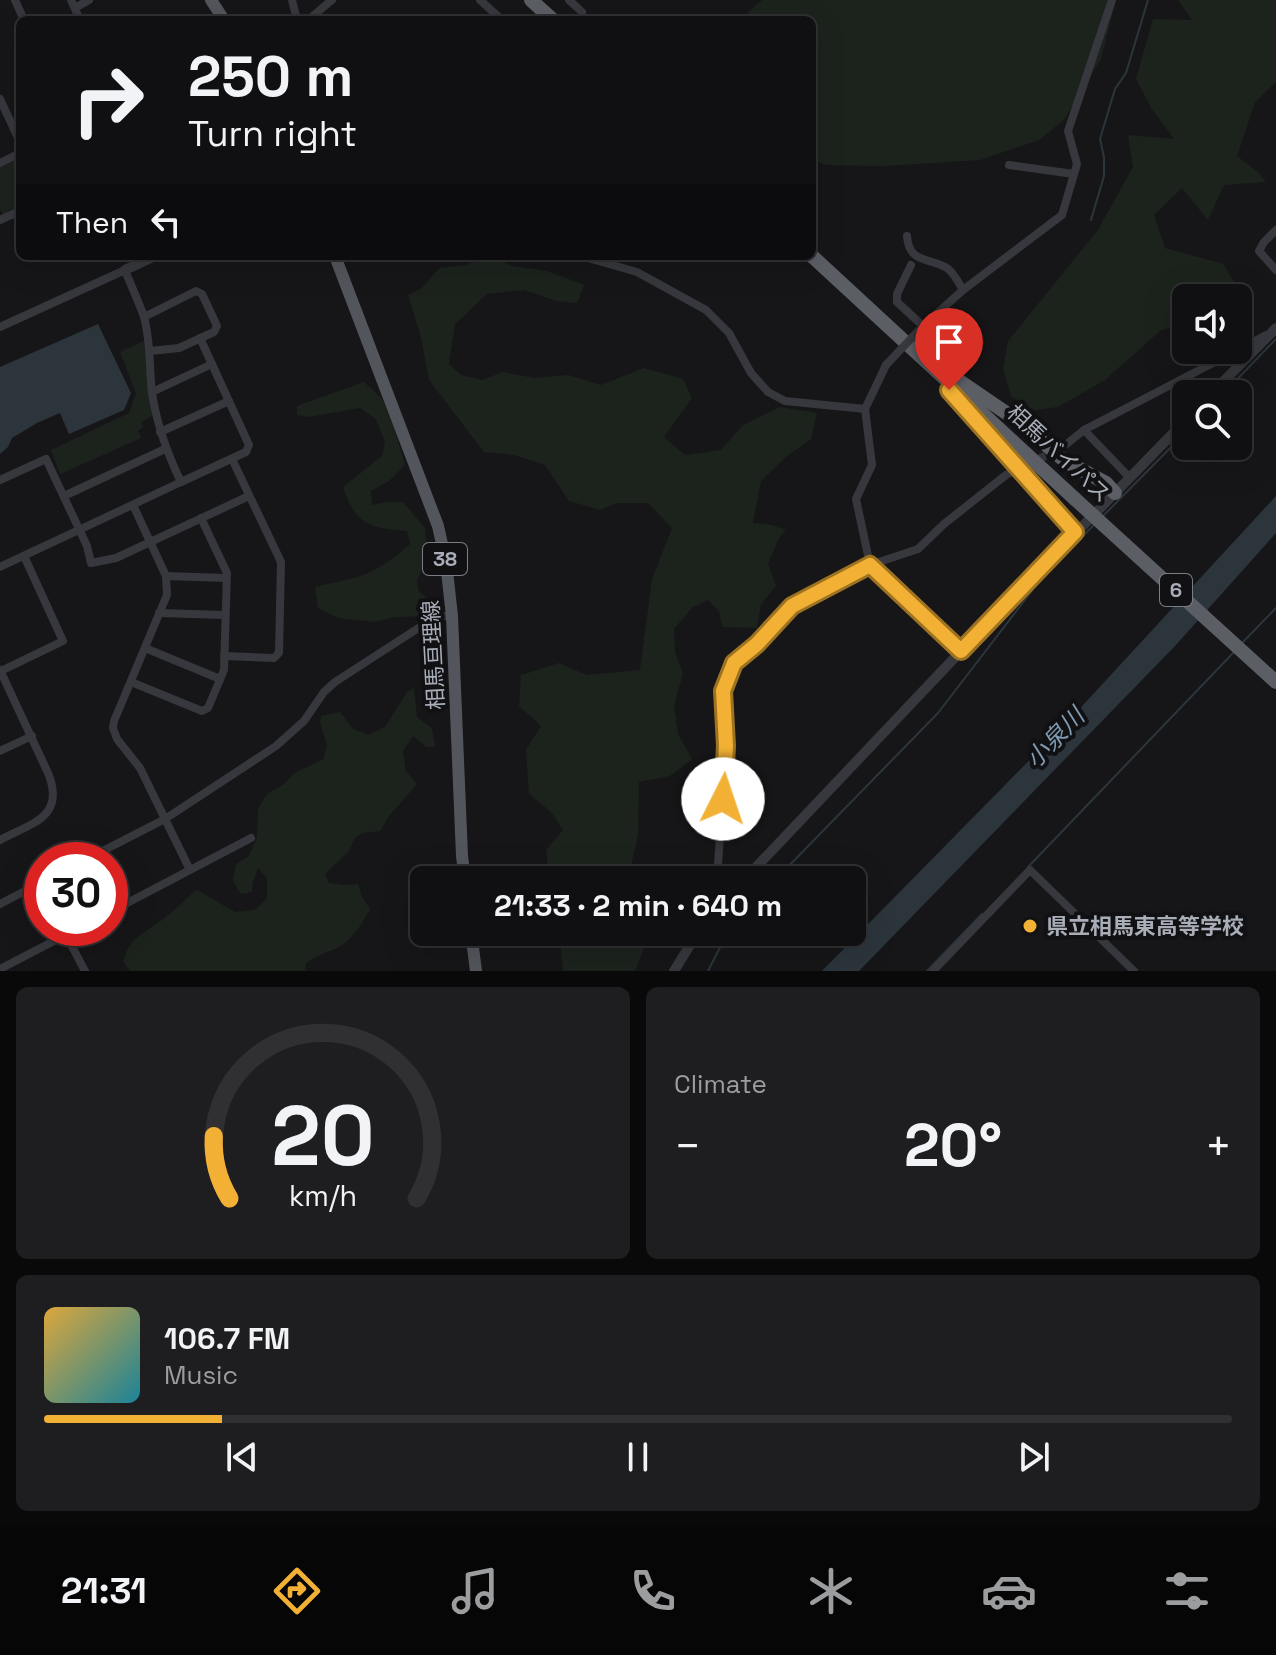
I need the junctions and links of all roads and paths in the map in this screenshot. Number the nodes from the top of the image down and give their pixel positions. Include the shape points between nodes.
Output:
1 (89, 0) edge
2 (332, 0) edge
3 (480, 0) edge
4 (531, 0) edge
5 (569, 0) edge
6 (1112, 0) edge
7 (73, 4) edge
8 (582, 12) dead end
9 (313, 16) edge
10 (498, 16) edge
11 (549, 16) edge
12 (0, 99) edge
13 (16, 133) edge
14 (1009, 165) dead end
15 (1074, 174) junction
16 (1276, 230) edge
17 (907, 236) dead end
18 (146, 260) edge
19 (337, 260) edge
20 (595, 260) edge
21 (816, 260) edge
22 (911, 265) dead end
23 (125, 270) junction
24 (1276, 270) edge
25 (963, 290) junction
26 (144, 317) junction
27 (923, 326) junction
28 (0, 327) edge
29 (1273, 330) edge
30 (200, 338) junction
31 (1252, 342) edge
32 (915, 350) junction
33 (150, 351) junction
34 (212, 364) junction
35 (1211, 364) edge
36 (1225, 380) edge
37 (152, 392) junction
38 (229, 401) junction
39 (865, 409) junction
40 (1084, 430) junction
41 (160, 432) junction
42 (1172, 434) edge
43 (1063, 447) tunnel mouth
44 (165, 449) junction
45 (232, 459) junction
46 (1006, 475) tunnel mouth
47 (1130, 478) junction
48 (0, 480) edge
49 (181, 482) junction
50 (1115, 493) junction
51 (64, 496) junction
52 (249, 496) junction
53 (133, 505) junction
54 (201, 518) junction
55 (80, 530) junction
56 (1075, 532) junction
57 (150, 541) junction
58 (24, 556) junction
59 (870, 565) junction
60 (0, 567) edge
61 (166, 576) junction
62 (226, 578) junction
63 (159, 613) junction
64 (225, 615) junction
65 (452, 616) junction
66 (145, 648) junction
67 (961, 651) junction
68 (224, 656) junction
69 (0, 670) edge
70 (220, 679) junction
71 (131, 682) junction
72 (1276, 682) edge
73 (32, 736) junction
74 (0, 751) edge
75 (165, 819) junction
76 (251, 838) dead end
77 (0, 840) edge
78 (120, 842) edge
79 (463, 866) edge
80 (718, 866) edge
81 (757, 866) edge
82 (190, 870) junction
83 (24, 891) edge
84 (128, 903) edge
85 (0, 904) edge
86 (45, 946) edge
87 (72, 946) edge
88 (473, 946) edge
89 (689, 946) edge
90 (0, 969) edge
91 (85, 971) edge
92 (476, 971) edge
93 (674, 971) edge
94 (933, 971) edge
95 (1134, 971) edge

1 - 7 street
2 - 9 street
3 - 10 street
4 - 11 highway
5 - 8 street
6 - 15 street via 1068,131 1077,164
12 - 13 street
14 - 15 street
15 - 25 street via 1062,215
16 - 24 street via 1259,251
17 - 25 street via 914,255 946,268
18 - 23 street
19 - 65 main road, 相馬亘理線 / 38 via 438,526
20 - 39 street via 637,272 706,310 729,333 768,392 785,401
21 - 32 highway, 相馬バイパス / 6
22 - 27 street via 897,302
23 - 26 street
23 - 28 street
25 - 27 street
26 - 30 street via 196,291 217,326
26 - 33 street
27 - 39 street, bridge via 886,365
29 - 31 street
29 - 36 street
30 - 33 street via 179,348
30 - 34 street
32 - 50 highway
32 - 56 highway
32 - 72 highway, 相馬バイパス / 6, bridge
33 - 37 street
34 - 37 street
34 - 38 street
35 - 40 street
37 - 41 street
38 - 41 street
38 - 45 street via 249,445
39 - 59 street via 872,465 856,499
40 - 43 street
40 - 47 street
41 - 44 street
42 - 47 street
44 - 49 street
44 - 51 street
45 - 49 street
45 - 52 street
46 - 59 street via 918,549
47 - 50 street
48 - 51 street via 46,459
49 - 53 street
50 - 56 street
51 - 55 street
52 - 54 street
52 - 68 street via 281,562 279,653 274,658
53 - 55 street
53 - 57 street
54 - 57 street
54 - 62 street
55 - 57 street via 91,563 116,558
55 - 58 street
56 - 67 street
57 - 61 street
58 - 60 street
58 - 69 street via 63,641
59 - 67 street
59 - 80 street via 792,606 734,663 723,691 726,746
61 - 62 street
61 - 63 street via 167,595
62 - 64 street
63 - 64 street
63 - 66 street
64 - 68 street
65 - 75 street via 437,616 335,682 276,746
65 - 79 main road, 相馬亘理線 / 38
66 - 70 street
66 - 71 street
67 - 81 street
68 - 70 street
69 - 73 street
70 - 71 street via 202,711
71 - 75 street via 114,721 114,734 140,768
73 - 74 street
73 - 77 street via 55,797 47,813
75 - 78 street
75 - 82 street
76 - 82 street
82 - 84 street
83 - 85 street
86 - 90 street
87 - 91 street
88 - 92 main road
89 - 93 street
94 - 95 street via 1030,870

